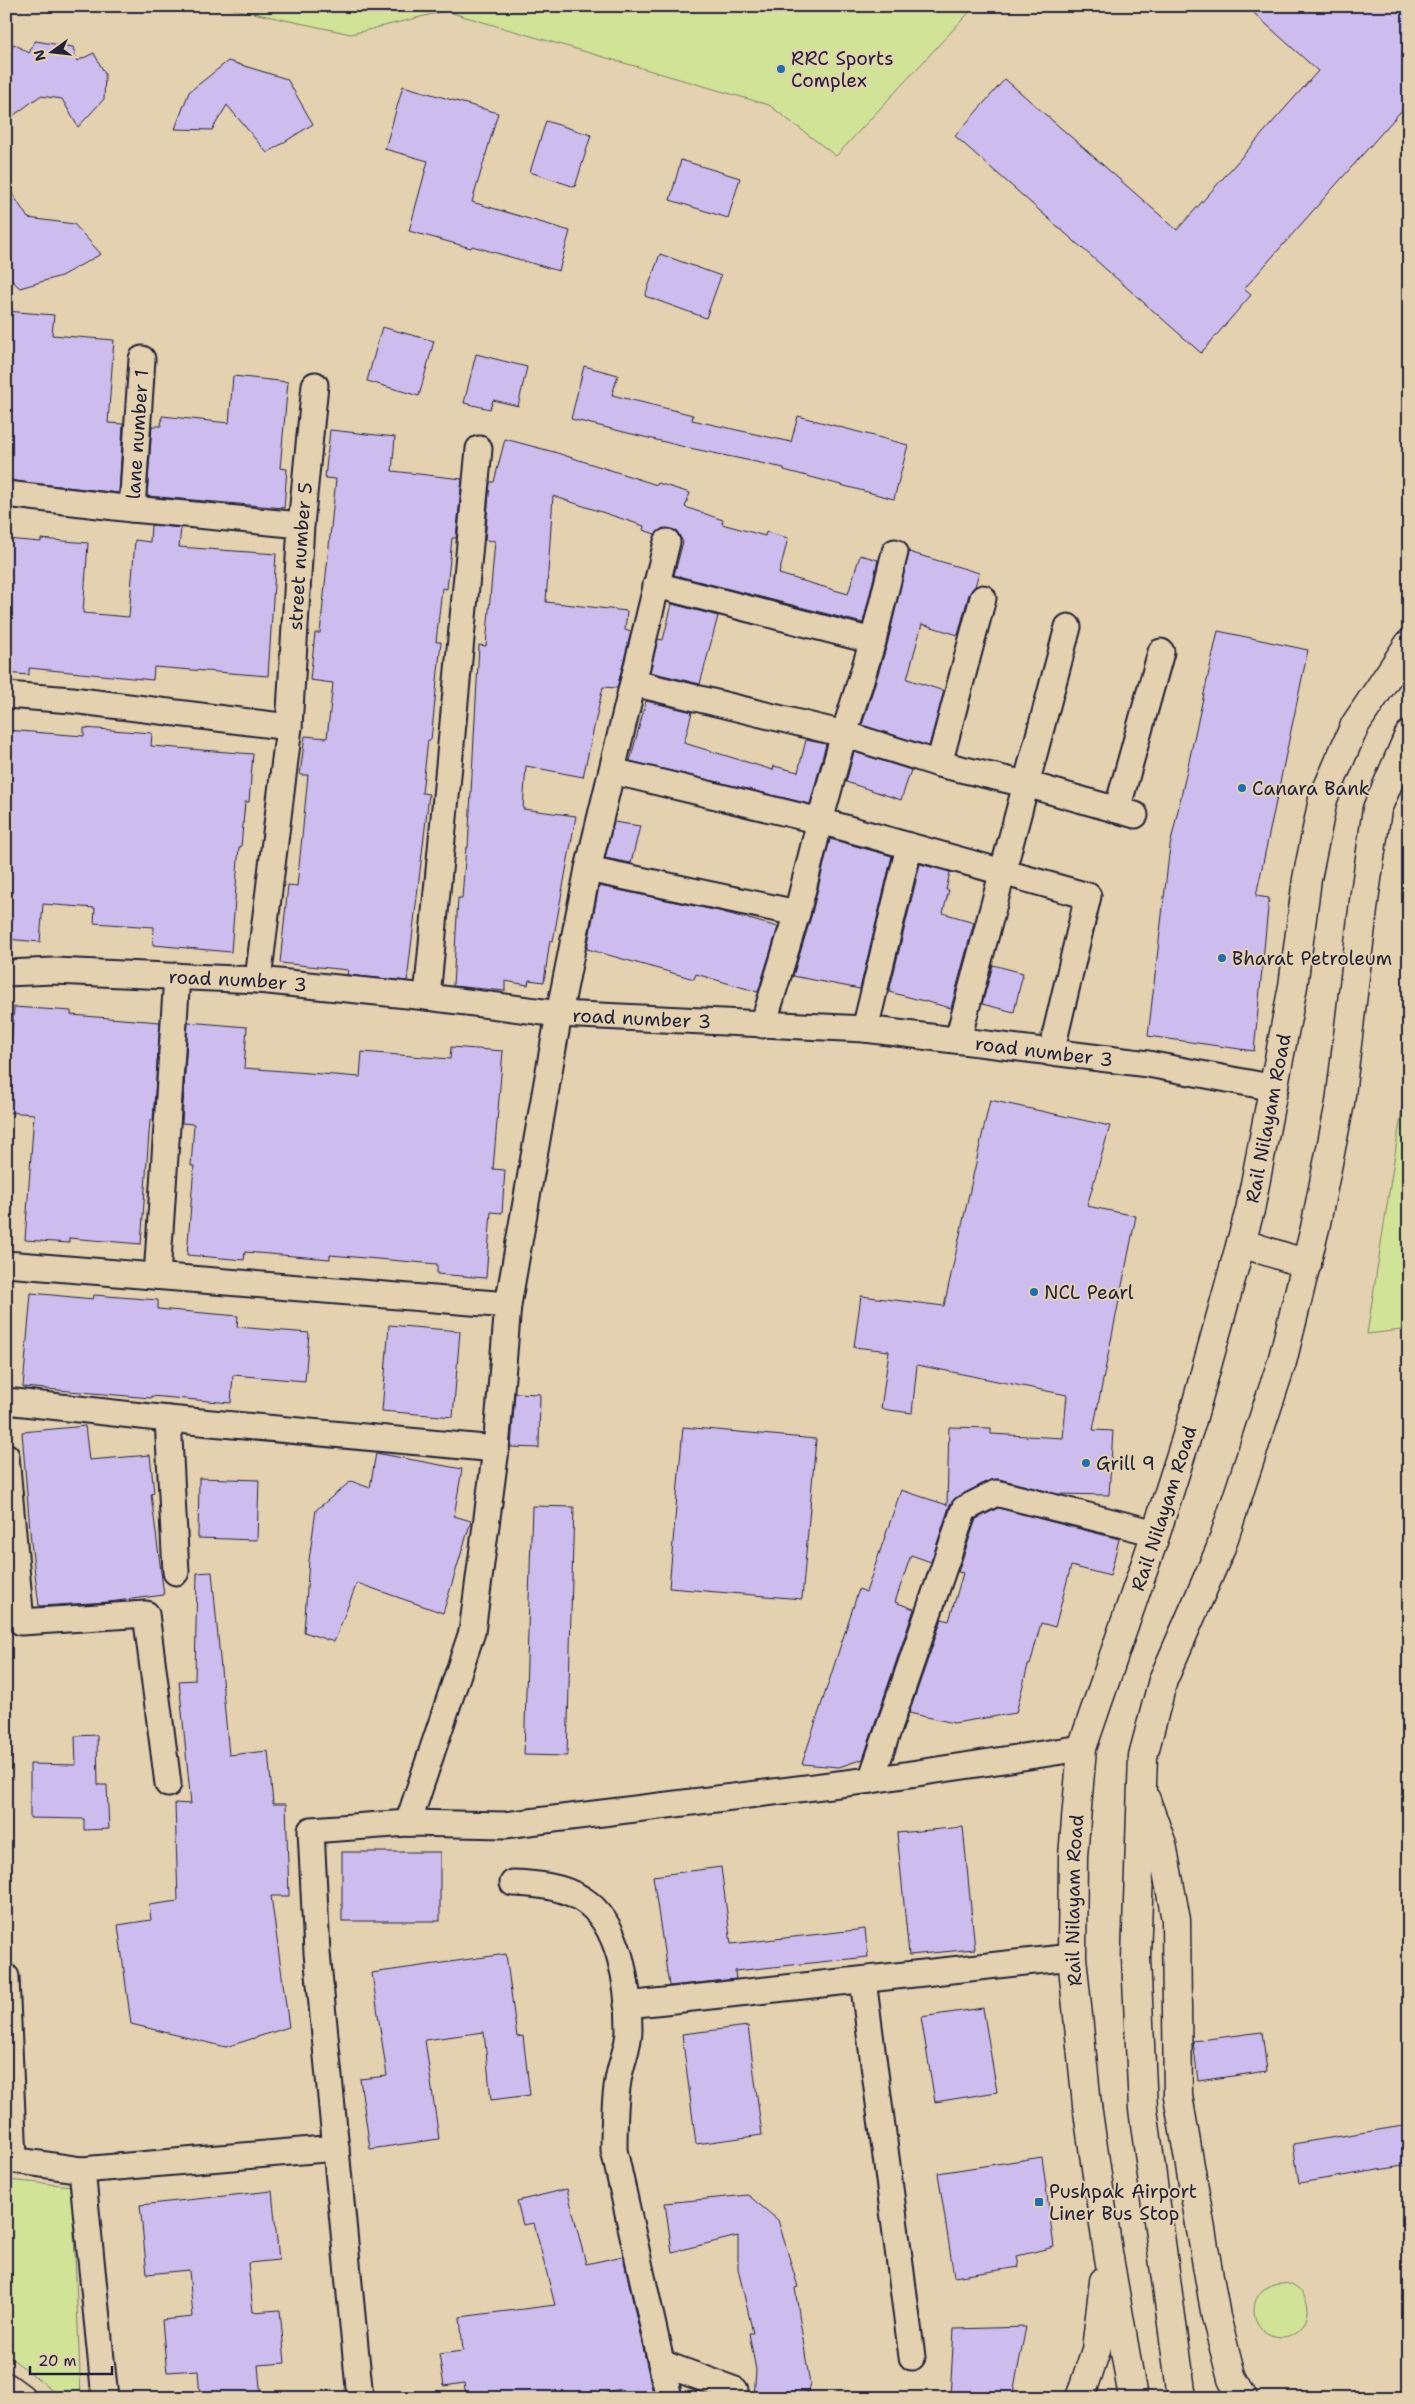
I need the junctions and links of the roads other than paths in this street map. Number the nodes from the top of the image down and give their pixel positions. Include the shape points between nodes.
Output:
1 (142, 359) dead end
2 (316, 385) dead end
3 (479, 449) dead end
4 (6, 494) edge
5 (132, 509) junction
6 (301, 525) junction
7 (667, 542) dead end
8 (895, 552) dead end
9 (656, 585) junction
10 (983, 598) dead end
11 (1068, 627) dead end
12 (873, 641) junction
13 (1409, 644) edge
14 (1161, 652) dead end
15 (634, 683) junction
16 (6, 695) edge
17 (288, 727) junction
18 (844, 734) junction
19 (1409, 735) edge
20 (939, 764) junction
21 (612, 771) junction
22 (1026, 784) junction
23 (820, 821) junction
24 (909, 847) junction
25 (588, 869) junction
26 (1002, 872) junction
27 (797, 913) junction
28 (6, 973) edge
29 (177, 976) junction
30 (258, 980) junction
31 (427, 997) junction
32 (559, 1014) junction
33 (763, 1025) junction
34 (865, 1029) junction
35 (958, 1039) junction
36 (1050, 1053) junction
37 (1275, 1088) junction
38 (1240, 1243) junction
39 (6, 1264) edge
40 (1307, 1264) junction
41 (158, 1276) junction
42 (508, 1305) junction
43 (6, 1401) edge
44 (168, 1419) junction
45 (496, 1449) junction
46 (6, 1456) edge
47 (10, 1531) edge
48 (1156, 1533) junction
49 (176, 1572) dead end
50 (1082, 1748) junction
51 (870, 1780) junction
52 (168, 1784) dead end
53 (1141, 1784) junction
54 (408, 1823) junction
55 (513, 1883) dead end
56 (1072, 1957) junction
57 (6, 1977) edge
58 (863, 1980) junction
59 (627, 2005) junction
60 (336, 2148) junction
61 (10, 2159) edge
62 (82, 2170) junction
63 (1108, 2252) junction
64 (912, 2357) dead end
65 (661, 2363) junction
66 (6, 2387) edge
67 (735, 2390) dead end
68 (21, 2398) edge
69 (105, 2398) edge
70 (360, 2398) edge
71 (669, 2398) edge
72 (1080, 2398) edge
73 (1133, 2398) edge
74 (1182, 2398) edge
75 (1243, 2398) edge

1 - 5 street, lane number 1
2 - 6 street, street number 5
3 - 31 street
4 - 5 street
5 - 6 street
6 - 17 street, street number 5
7 - 9 street
8 - 12 street
9 - 12 street
9 - 15 street
10 - 20 street
11 - 22 street
12 - 18 street
13 - 37 main road, Rail Nilayam Road via 1355,725 1323,799 1307,879
14 - 22 street via 1126,812
15 - 18 street
15 - 21 street
16 - 17 street
17 - 30 street, street number 5
18 - 20 street
18 - 23 street
19 - 40 main road via 1378,808 1340,1103
20 - 22 street
21 - 23 street
21 - 25 street
22 - 26 street
23 - 24 street
23 - 27 street
24 - 26 street
24 - 34 street
25 - 27 street
25 - 32 street
26 - 35 street
26 - 36 street via 1088,896
27 - 33 street
28 - 29 street, road number 3 via 54,971
29 - 30 street, road number 3
29 - 41 street
30 - 31 street, road number 3
31 - 32 street, road number 3
32 - 33 street, road number 3
32 - 42 street
33 - 34 street, road number 3
34 - 35 street, road number 3
35 - 36 street, road number 3
36 - 37 street, road number 3 via 1148,1064
37 - 38 main road, Rail Nilayam Road
38 - 40 main road
38 - 48 main road, Rail Nilayam Road via 1192,1420
39 - 41 street
40 - 53 main road via 1282,1362 1220,1550 1163,1680 1143,1756
41 - 42 street
42 - 45 street
43 - 44 street
44 - 45 street
44 - 49 street
45 - 54 street via 472,1632
46 - 47 street
47 - 52 street via 21,1622 146,1614
48 - 50 main road, Rail Nilayam Road
48 - 51 street via 996,1493 964,1509
50 - 51 street
50 - 56 main road, Rail Nilayam Road via 1073,1856
51 - 54 street via 505,1825
53 - 74 main road via 1136,1958 1143,2110
53 - 75 main road via 1162,1844 1176,1920 1178,2096 1216,2317 1232,2379
54 - 60 street via 311,1830 317,1954
55 - 59 street via 546,1885 582,1899 602,1917 614,1935 626,1984
56 - 58 street
56 - 63 main road, Rail Nilayam Road via 1087,2105
57 - 61 street
58 - 59 street
58 - 64 street
59 - 65 street via 630,2031 618,2080 614,2150
60 - 62 street
60 - 70 street
61 - 62 street
62 - 69 street
63 - 72 main road via 1096,2350
63 - 73 main road, Rail Nilayam Road
65 - 67 street
65 - 71 street
66 - 68 main road

